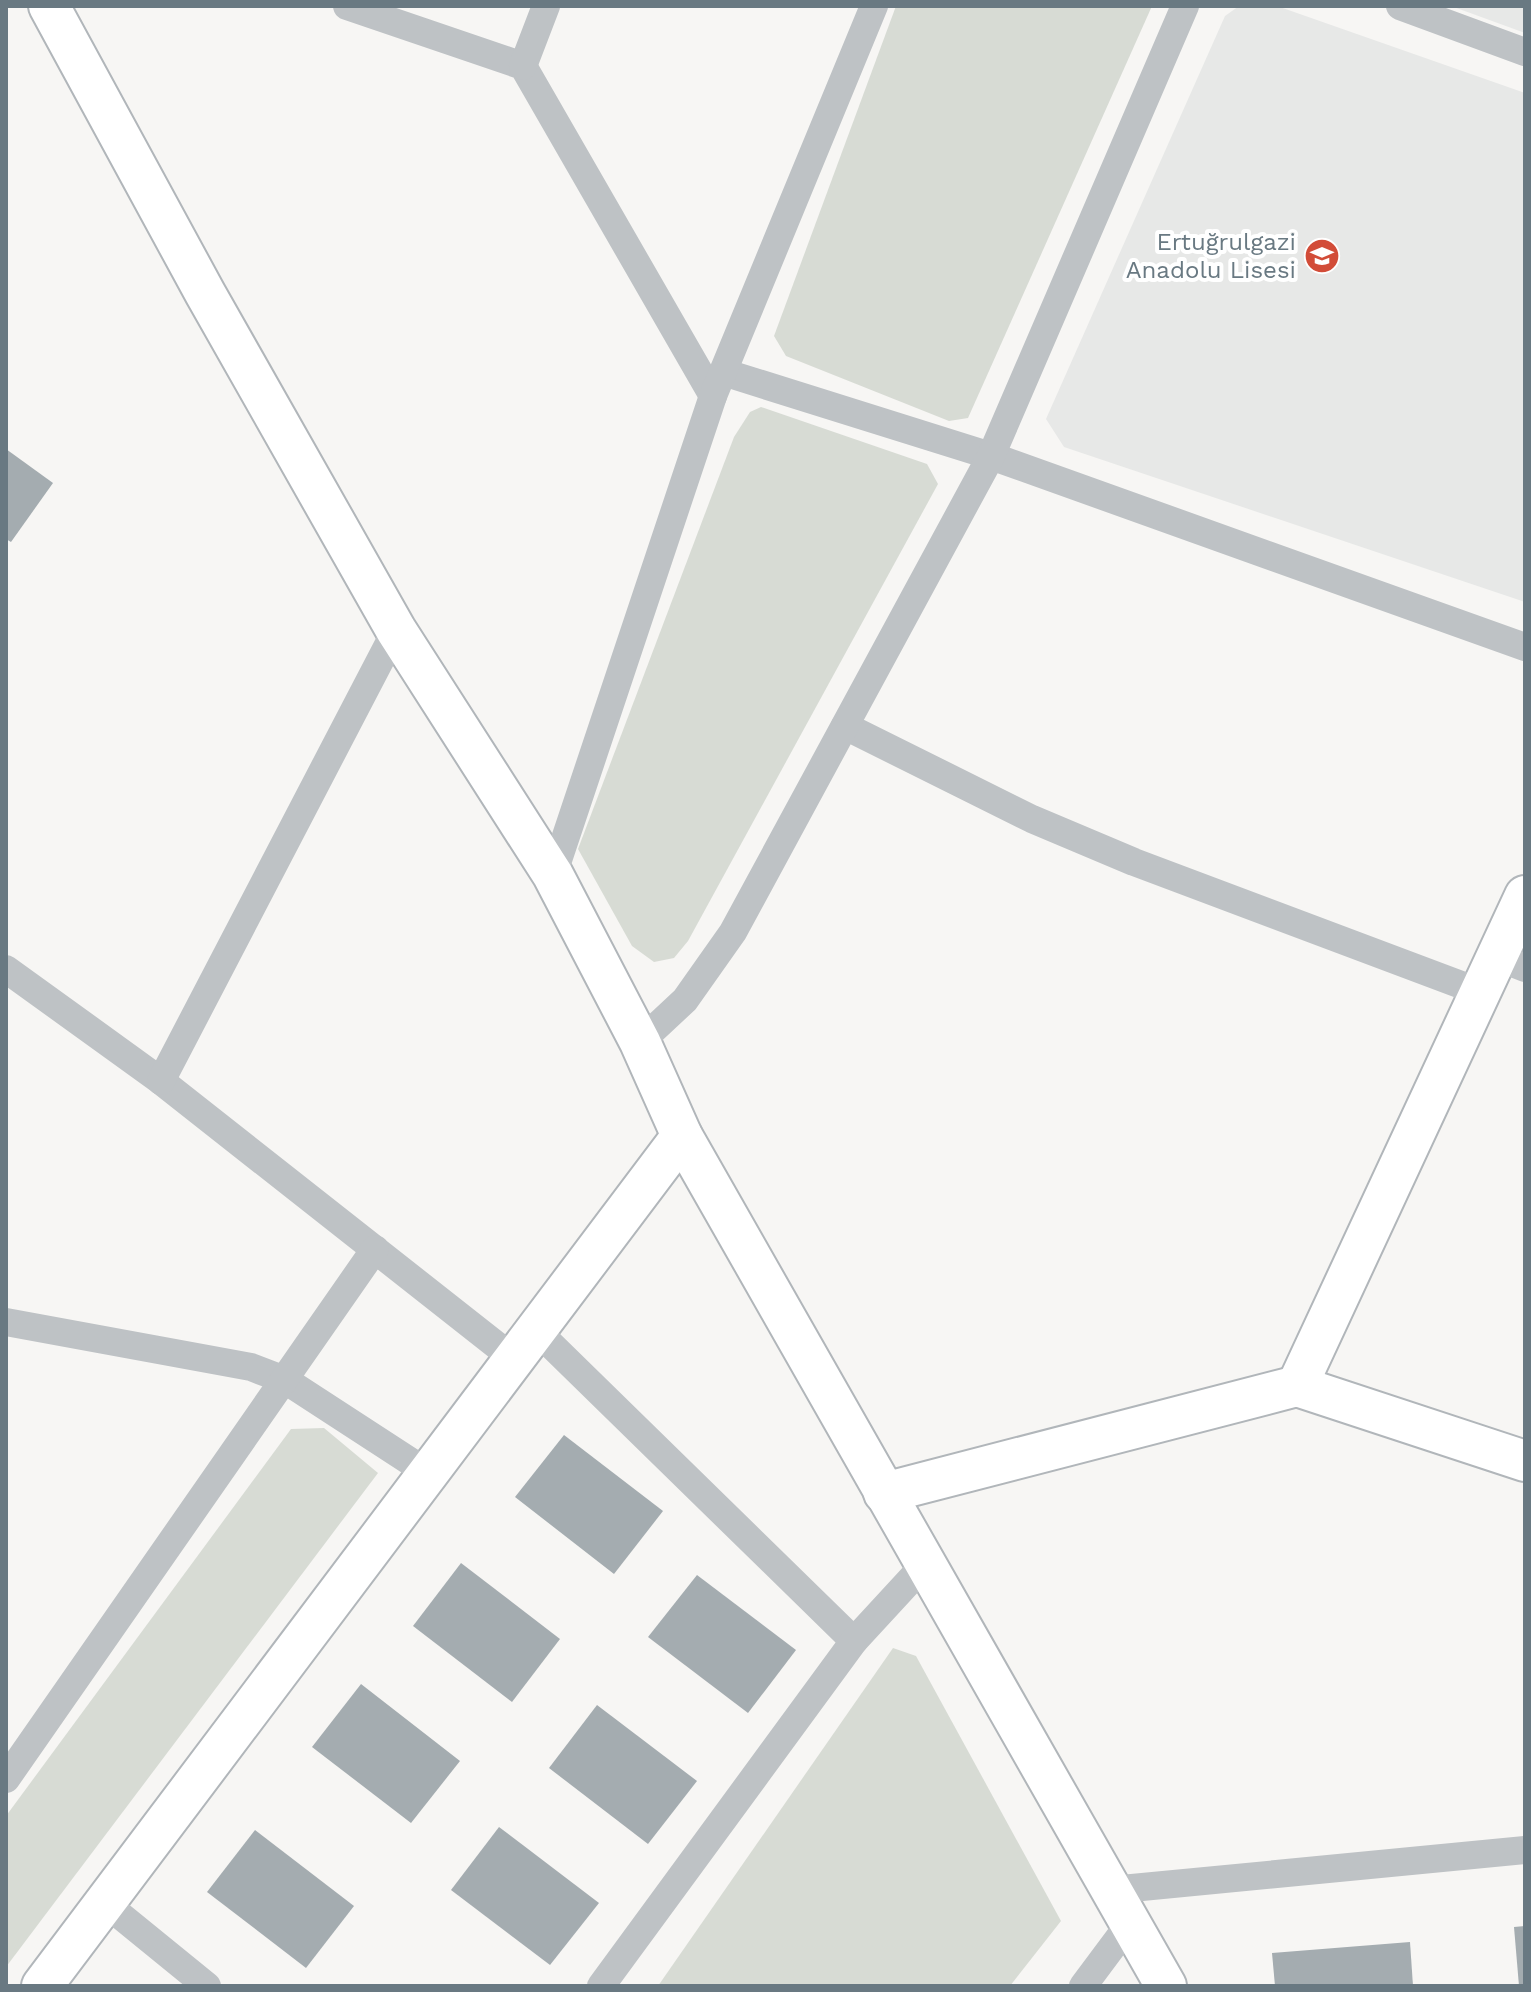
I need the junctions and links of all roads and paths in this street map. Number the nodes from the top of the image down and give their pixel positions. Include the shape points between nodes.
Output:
1 (49, 6) edge
2 (347, 6) edge
3 (546, 6) edge
4 (874, 6) edge
5 (1185, 6) edge
6 (1400, 6) edge
7 (1525, 52) edge
8 (523, 66) junction
9 (718, 384) junction
10 (991, 456) junction
11 (396, 630) junction
12 (1525, 647) edge
13 (845, 726) junction
14 (553, 875) junction
15 (1525, 896) edge
16 (1511, 962) edge
17 (6, 969) edge
18 (1480, 992) junction
19 (640, 1042) junction
20 (161, 1081) junction
21 (682, 1136) junction
22 (375, 1249) junction
23 (6, 1322) edge
24 (525, 1344) junction
25 (285, 1380) junction
26 (1297, 1386) junction
27 (1525, 1461) edge
28 (428, 1473) junction
29 (884, 1493) junction
30 (925, 1564) junction
31 (854, 1641) junction
32 (6, 1779) edge
33 (1525, 1850) edge
34 (105, 1903) junction
35 (1120, 1906) junction
36 (42, 1986) edge
37 (207, 1986) edge
38 (601, 1986) edge
39 (1083, 1986) edge
40 (1166, 1986) edge

1 - 11 street
2 - 8 street
3 - 8 street
4 - 9 street
5 - 10 street
6 - 7 street
8 - 9 street
9 - 10 street
9 - 14 street
10 - 12 street
10 - 13 street
11 - 14 street
11 - 20 street
13 - 18 street via 1047,826
13 - 19 street via 733,932 685,1000
14 - 19 street
15 - 16 street
16 - 18 street
17 - 20 street
18 - 26 street
19 - 21 street
20 - 22 street
21 - 24 street
21 - 29 street
22 - 24 street
22 - 25 street
23 - 25 street via 222,1359
24 - 28 street
24 - 31 street
25 - 28 street
25 - 32 street
26 - 27 street
26 - 29 street
28 - 34 street
29 - 30 street
30 - 31 street
30 - 35 street
31 - 38 street
33 - 35 street
34 - 36 street
34 - 37 street
35 - 39 street
35 - 40 street

